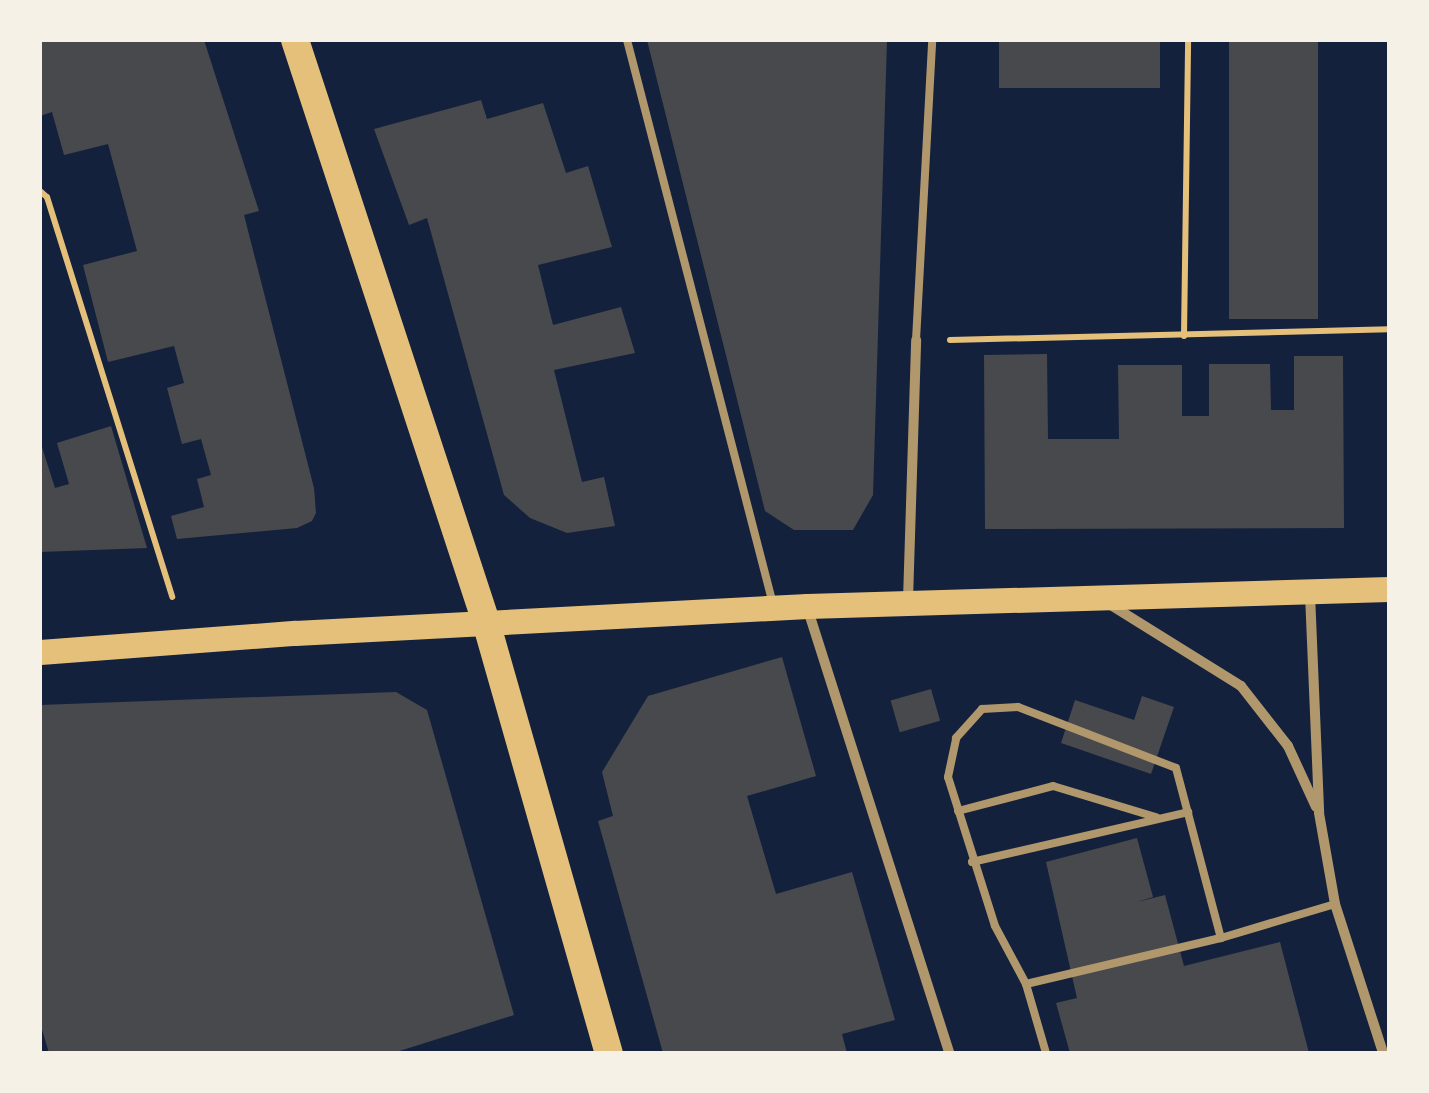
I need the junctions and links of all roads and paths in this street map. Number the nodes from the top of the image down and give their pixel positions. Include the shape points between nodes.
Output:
1 (295, 40) edge
2 (627, 40) edge
3 (932, 40) edge
4 (1188, 40) edge
5 (40, 191) edge
6 (1389, 330) edge
7 (1184, 336) junction
8 (916, 340) junction
9 (1389, 589) edge
10 (1310, 594) junction
11 (1102, 600) junction
12 (807, 606) junction
13 (908, 606) junction
14 (774, 608) junction
15 (486, 622) junction
16 (186, 640) junction
17 (40, 652) edge
18 (958, 811) junction
19 (1188, 812) junction
20 (1318, 813) junction
21 (1161, 818) junction
22 (972, 862) junction
23 (1335, 904) junction
24 (1221, 938) junction
25 (1026, 984) junction
26 (609, 1053) edge
27 (949, 1053) edge
28 (1046, 1053) edge
29 (1383, 1053) edge

1 - 15 highway
2 - 14 lane
3 - 8 lane
4 - 7 path
5 - 16 path
6 - 7 path
7 - 8 path
8 - 13 street
9 - 10 main road
10 - 11 main road
10 - 20 street
11 - 13 main road
11 - 20 street via 1241,686 1288,746
12 - 13 main road
12 - 14 main road
12 - 27 street
14 - 15 main road
15 - 16 main road
15 - 26 highway
16 - 17 main road
18 - 19 lane via 948,776 956,738 982,710 1018,707 1176,768
18 - 21 lane via 1053,786
18 - 22 lane
19 - 21 lane
19 - 24 lane
20 - 23 street
21 - 22 lane
22 - 25 lane
23 - 24 lane
23 - 29 street
24 - 25 lane
25 - 28 lane

